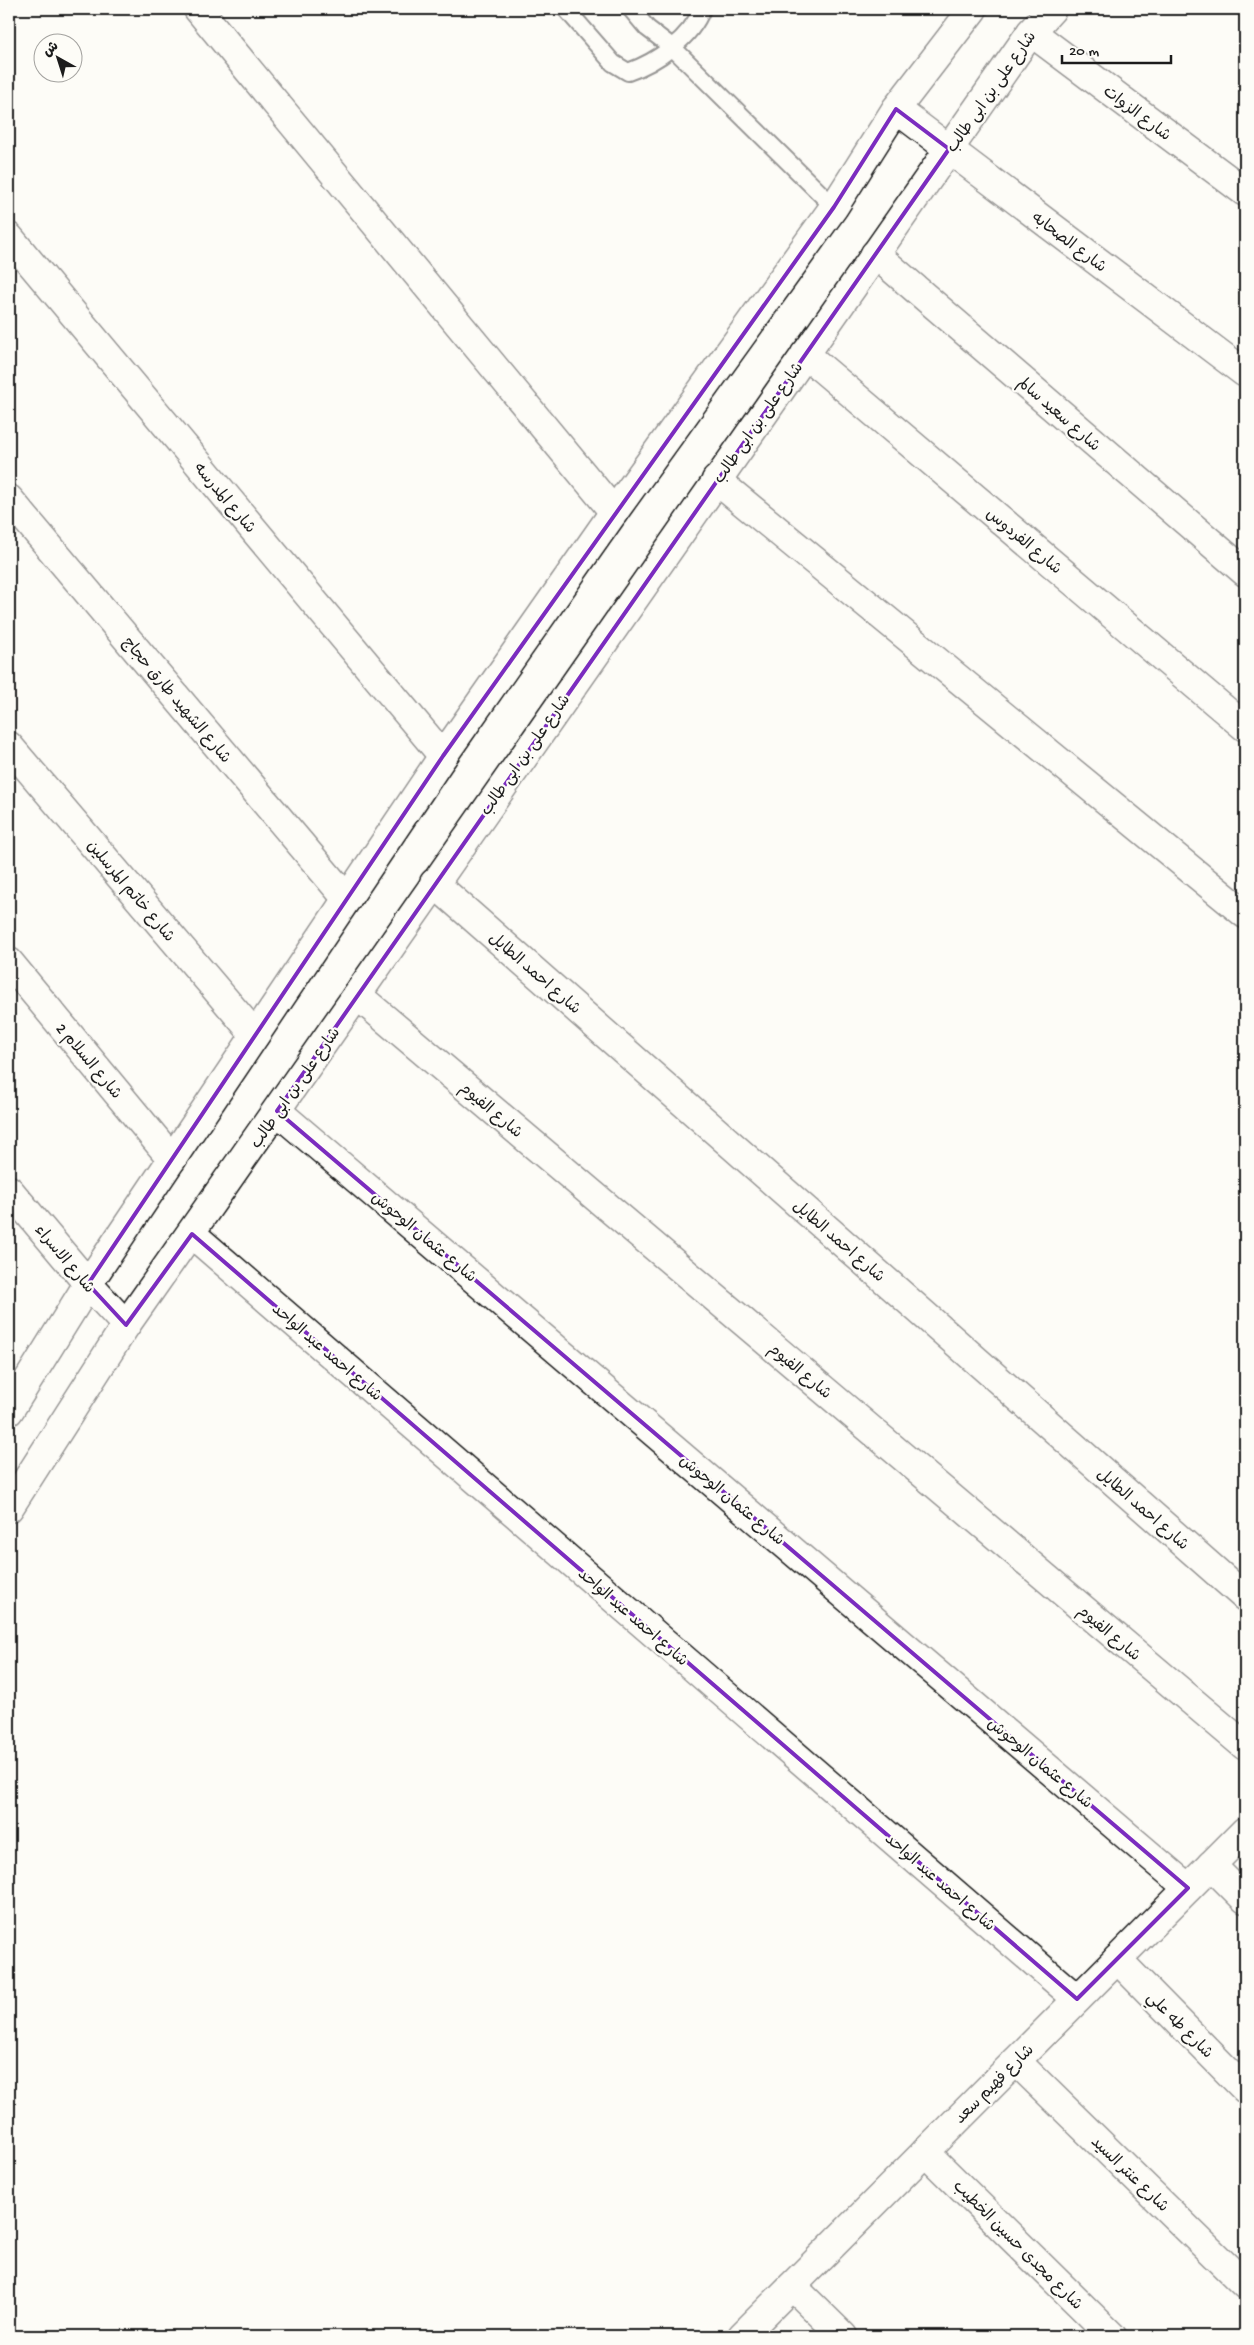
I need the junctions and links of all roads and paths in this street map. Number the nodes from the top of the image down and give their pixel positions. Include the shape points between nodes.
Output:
1 (198, 9) edge
2 (566, 9) edge
3 (631, 9) edge
4 (702, 9) edge
5 (973, 9) edge
6 (1052, 9) edge
7 (1031, 32) junction
8 (672, 47) junction
9 (896, 109) junction
10 (949, 149) junction
11 (1245, 192) edge
12 (834, 207) junction
13 (9, 237) edge
14 (875, 254) junction
15 (805, 354) junction
16 (1245, 374) edge
17 (716, 480) junction
18 (9, 499) edge
19 (614, 512) junction
20 (1245, 572) edge
21 (1245, 727) edge
22 (9, 746) edge
23 (443, 756) junction
24 (434, 883) junction
25 (347, 899) junction
26 (1245, 914) edge
27 (9, 962) edge
28 (356, 995) junction
29 (255, 1035) junction
30 (277, 1111) junction
31 (172, 1159) junction
32 (9, 1190) edge
33 (192, 1234) junction
34 (88, 1284) junction
35 (126, 1325) junction
36 (9, 1411) edge
37 (9, 1508) edge
38 (1245, 1597) edge
39 (1245, 1746) edge
40 (1245, 1831) edge
41 (1211, 1865) junction
42 (1188, 1888) junction
43 (1245, 1899) edge
44 (1117, 1959) junction
45 (1077, 1999) junction
46 (1016, 2061) junction
47 (1245, 2089) edge
48 (925, 2152) junction
49 (1245, 2285) edge
50 (792, 2286) junction
51 (742, 2336) edge
52 (843, 2336) edge
53 (1112, 2336) edge

1 - 19 street
2 - 8 lane via 613,63 628,72 643,67
3 - 8 lane
4 - 8 lane via 698,21
5 - 9 street
6 - 7 street, شارع على بن ابى طالب
7 - 10 street, شارع على بن ابى طالب
7 - 11 street, شارع الزوات
8 - 12 lane
9 - 10 street, شارع الصحابه
9 - 12 street
10 - 14 street, شارع على بن ابى طالب
10 - 16 street, شارع الصحابه
12 - 19 street
13 - 23 street, شارع المدرسه
14 - 15 street, شارع على بن ابى طالب
14 - 20 street, شارع سعيد سالم
15 - 17 street, شارع على بن ابى طالب
15 - 21 street, شارع الفردوس
17 - 24 street, شارع على بن ابى طالب
17 - 26 street
18 - 25 street, شارع الشهيد طارق حجاج
19 - 23 street
22 - 29 street, شارع خاتم المرسلين
23 - 25 street
24 - 28 street, شارع على بن ابى طالب
24 - 38 street, شارع احمد الطايل
25 - 29 street
27 - 31 street, شارع السلام 2
28 - 30 street, شارع على بن ابى طالب
28 - 39 street, شارع الفيوم
29 - 31 street
30 - 33 street, شارع على بن ابى طالب
30 - 42 street, شارع عثمان الوحوش
31 - 34 street
32 - 34 street, شارع الاسراء
33 - 35 street, شارع على بن ابى طالب
33 - 45 street, شارع احمد عبد الواحد
34 - 35 street, شارع الاسراء
34 - 36 street
35 - 37 street, شارع على بن ابى طالب
40 - 41 street, شارع فهيم سعد
41 - 42 street, شارع فهيم سعد
41 - 43 street
42 - 44 street, شارع فهيم سعد
44 - 45 street, شارع فهيم سعد
44 - 47 street, شارع طه علي
45 - 46 street, شارع فهيم سعد
46 - 48 street, شارع فهيم سعد
46 - 49 street, شارع عنتر السيد
48 - 50 street, شارع فهيم سعد
48 - 53 street, شارع مجدى حسين الخطيب
50 - 51 street, شارع فهيم سعد
50 - 52 street

